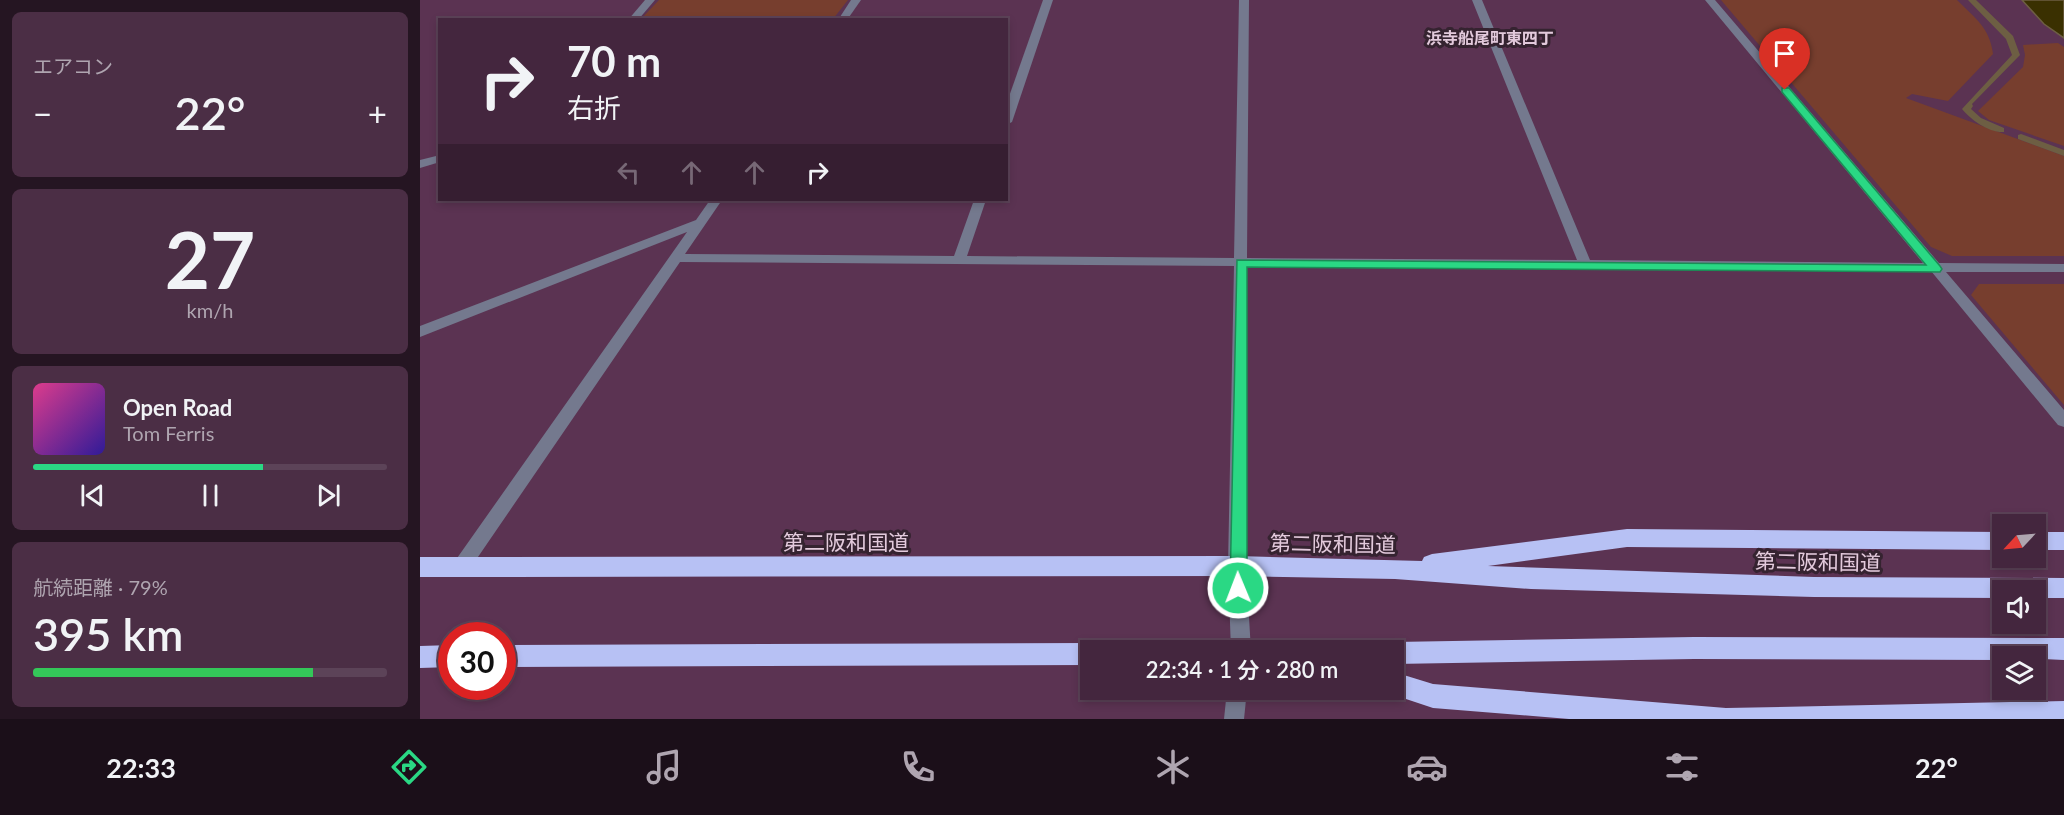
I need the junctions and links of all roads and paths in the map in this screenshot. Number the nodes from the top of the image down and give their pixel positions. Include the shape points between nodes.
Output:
1 (650, 0) edge
2 (856, 0) edge
3 (1048, 0) edge
4 (1244, 0) edge
5 (1477, 0) edge
6 (1710, 0) edge
7 (634, 18) edge
8 (843, 18) edge
9 (1008, 116) edge
10 (438, 159) edge
11 (420, 164) edge
12 (715, 201) edge
13 (980, 201) edge
14 (699, 224) junction
15 (675, 258) junction
16 (959, 261) junction
17 (1241, 263) junction
18 (1586, 266) junction
19 (2064, 268) edge
20 (1936, 269) junction
21 (420, 332) edge
22 (2064, 421) edge
23 (1992, 541) edge
24 (2046, 541) edge
25 (2064, 541) edge
26 (1237, 566) junction
27 (420, 567) edge
28 (460, 567) junction
29 (1395, 568) junction
30 (2064, 588) edge
31 (1240, 640) edge
32 (2064, 649) edge
33 (1404, 653) edge
34 (1080, 654) edge
35 (438, 656) edge
36 (516, 656) edge
37 (420, 657) edge
38 (1404, 687) edge
39 (1236, 700) edge
40 (2064, 713) edge
41 (1234, 719) edge
42 (1724, 719) edge
43 (1729, 719) edge

1 - 7 street
2 - 8 street
3 - 9 street
4 - 17 street
5 - 18 street
6 - 20 street
10 - 11 street
12 - 14 street
13 - 16 street
14 - 15 street
14 - 21 street
15 - 16 street
15 - 28 street
16 - 17 street
17 - 18 street
17 - 26 street
18 - 20 street
19 - 20 street
20 - 22 street
23 - 29 highway via 1626,538
24 - 25 highway
26 - 28 highway, 第二阪和国道
26 - 29 highway, 第二阪和国道
26 - 31 street
27 - 28 highway, 第二阪和国道
29 - 30 highway, 第二阪和国道 via 1531,579 1814,587
32 - 33 highway via 1694,648
34 - 36 highway
35 - 37 highway
38 - 42 highway via 1432,696
39 - 41 street
40 - 43 highway

